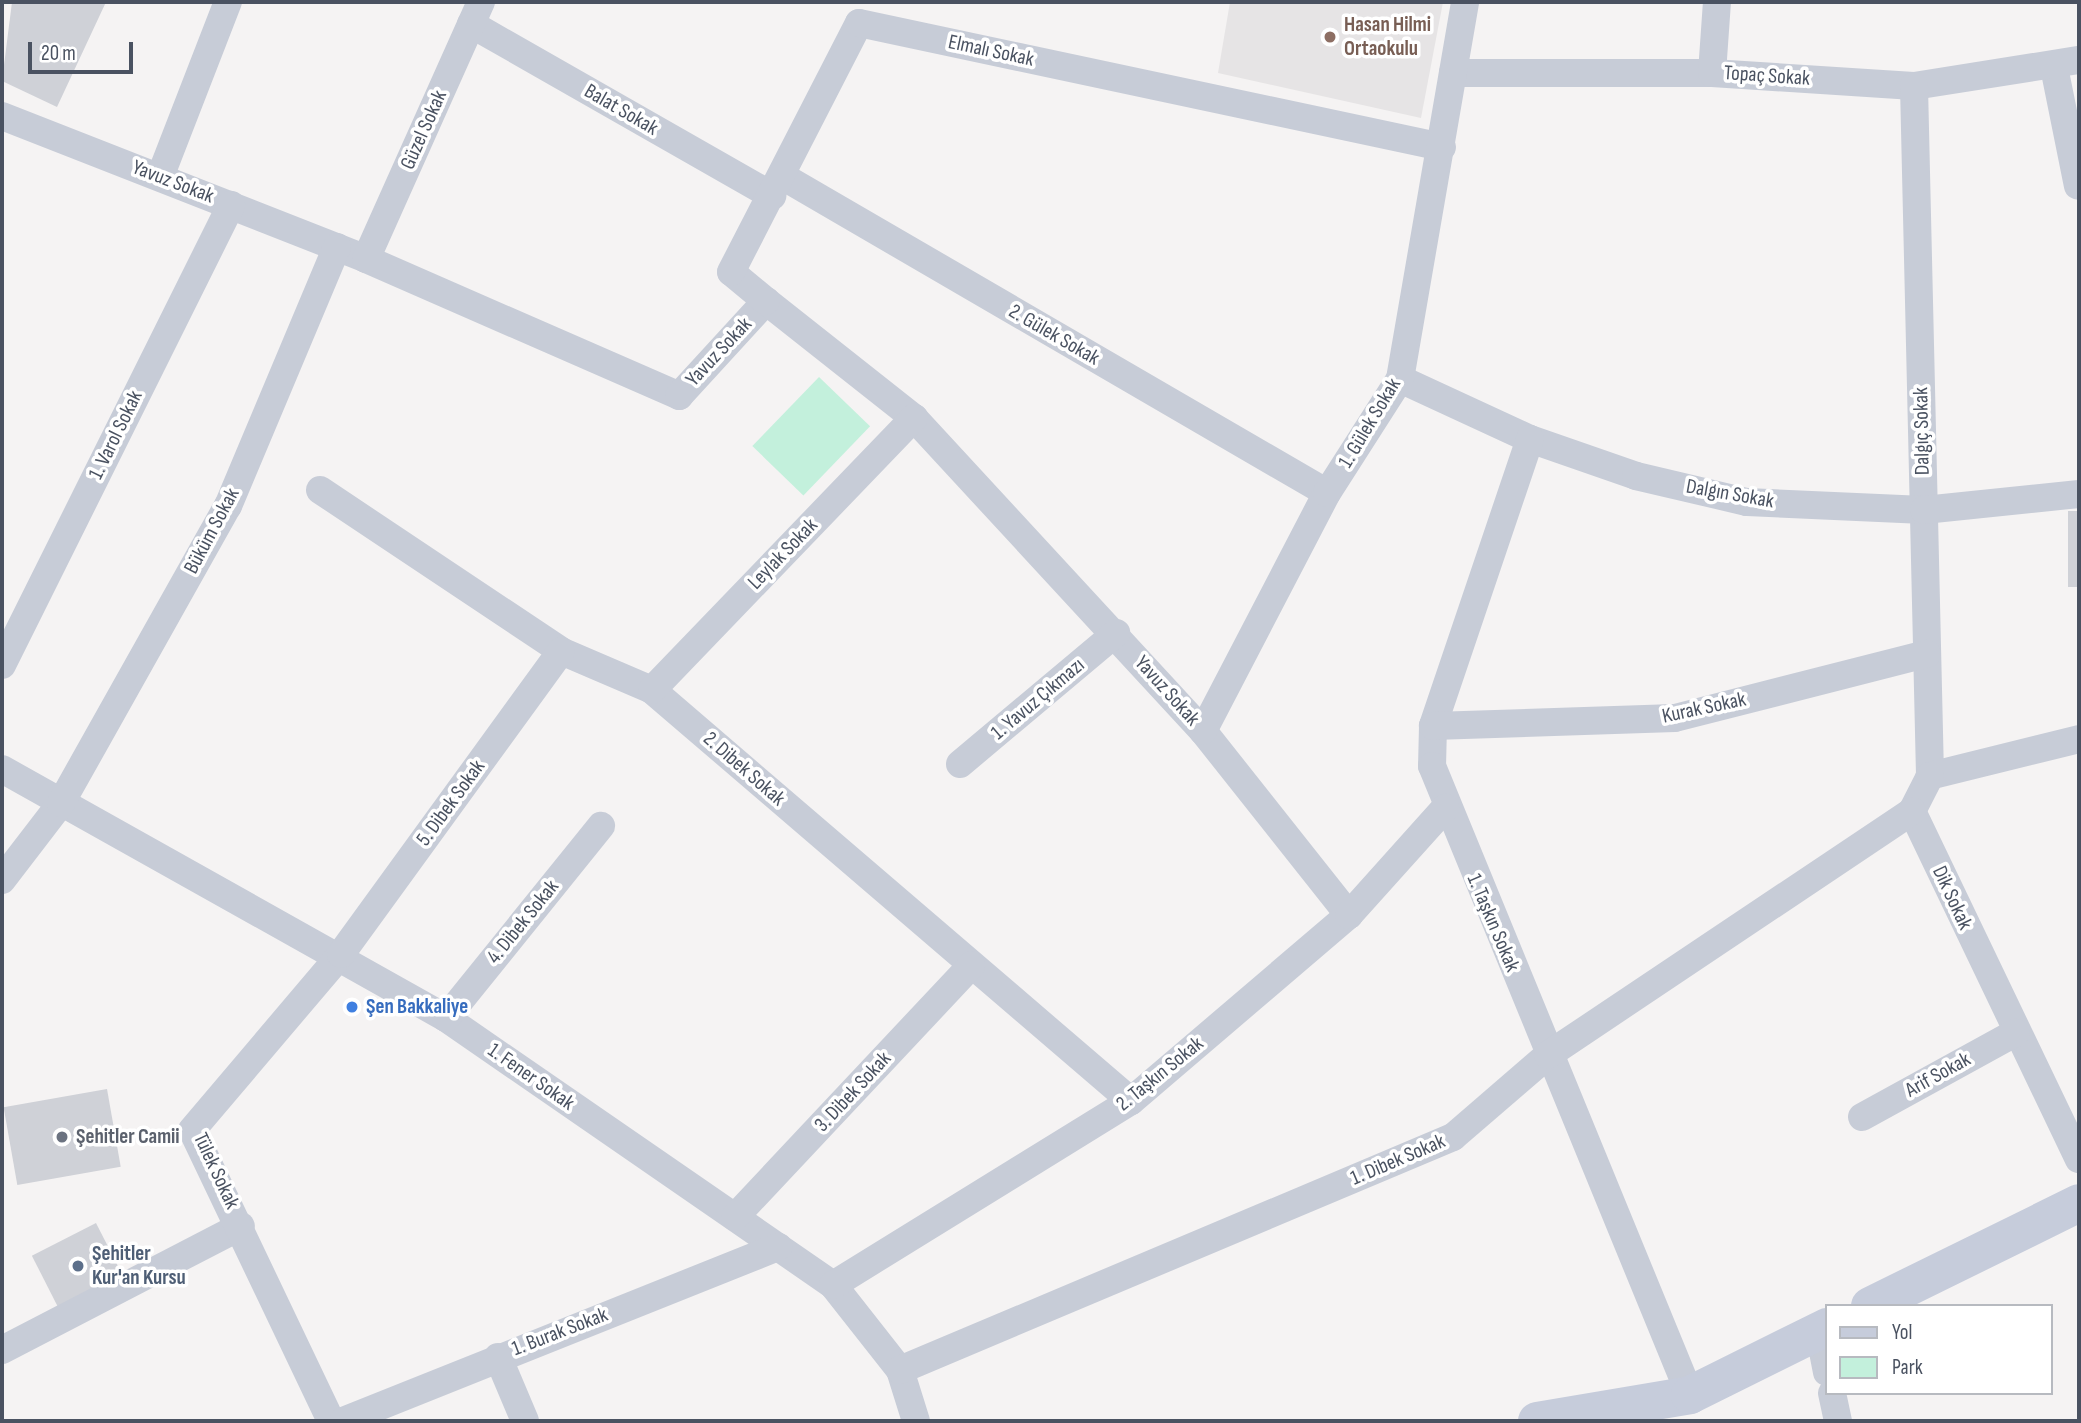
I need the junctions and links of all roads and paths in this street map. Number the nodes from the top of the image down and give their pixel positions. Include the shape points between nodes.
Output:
1 (228, 2) edge
2 (1465, 2) edge
3 (1717, 2) edge
4 (476, 13) edge
5 (2066, 64) edge
6 (1453, 73) junction
7 (1712, 73) junction
8 (1914, 86) junction
9 (2, 116) edge
10 (1442, 147) junction
11 (160, 177) junction
12 (777, 186) junction
13 (2078, 186) edge
14 (230, 205) junction
15 (337, 247) junction
16 (366, 259) junction
17 (766, 301) junction
18 (1400, 379) junction
19 (914, 418) junction
20 (1530, 439) junction
21 (320, 490) dead end
22 (1327, 493) junction
23 (2079, 494) edge
24 (1924, 510) junction
25 (1116, 633) junction
26 (561, 651) junction
27 (1927, 654) junction
28 (2, 665) edge
29 (652, 690) junction
30 (1433, 726) junction
31 (1203, 731) junction
32 (2079, 739) edge
33 (960, 764) dead end
34 (2, 769) edge
35 (1930, 776) junction
36 (61, 803) junction
37 (1446, 808) junction
38 (1912, 811) junction
39 (601, 826) dead end
40 (2, 880) edge
41 (1349, 915) junction
42 (341, 954) junction
43 (971, 966) junction
44 (446, 1018) junction
45 (2015, 1033) junction
46 (1548, 1055) junction
47 (1131, 1101) junction
48 (1861, 1116) dead end
49 (2079, 1159) edge
50 (2079, 1203) edge
51 (734, 1217) junction
52 (241, 1226) junction
53 (778, 1247) junction
54 (832, 1285) junction
55 (1874, 1304) edge
56 (1823, 1329) edge
57 (2, 1350) edge
58 (498, 1357) junction
59 (1826, 1361) edge
60 (900, 1370) junction
61 (1690, 1395) junction
62 (1832, 1395) edge
63 (1612, 1416) edge
64 (331, 1421) edge
65 (343, 1421) edge
66 (525, 1421) edge
67 (916, 1421) edge
68 (1537, 1421) edge
69 (1838, 1421) edge

1 - 11 street
2 - 6 street, 1. Gülek Sokak
3 - 7 street
4 - 12 street, Balat Sokak
4 - 16 street, Güzel Sokak
5 - 8 street, Topaç Sokak
5 - 13 street
6 - 7 street, Topaç Sokak
6 - 10 street, 1. Gülek Sokak
7 - 8 street, Topaç Sokak
8 - 24 street, Dalgıç Sokak
9 - 11 street, Yavuz Sokak
10 - 12 street, Elmalı Sokak via 859,23
10 - 18 street, 1. Gülek Sokak
11 - 14 street, Yavuz Sokak
12 - 17 street, Elmalı Sokak via 730,272
12 - 22 street, 2. Gülek Sokak
14 - 15 street, Yavuz Sokak
14 - 28 street, 1. Varol Sokak
15 - 16 street, Yavuz Sokak
15 - 36 street, Büküm Sokak via 228,506
16 - 17 street, Yavuz Sokak via 679,396
17 - 19 street, Yavuz Sokak
18 - 20 street, Dalgın Sokak
18 - 22 street, 1. Gülek Sokak
19 - 25 street, Yavuz Sokak
19 - 29 street, Leylak Sokak
20 - 24 street, Dalgın Sokak via 1636,476 1747,502
20 - 30 street, 1. Taşkın Sokak
21 - 26 street, 2. Dibek Sokak
22 - 31 street, 1. Gülek Sokak
23 - 24 street, Dalgın Sokak
24 - 27 street, Dalgıç Sokak
25 - 31 street, Yavuz Sokak
25 - 33 street, 1. Yavuz Çıkmazı
26 - 29 street, 2. Dibek Sokak
26 - 42 street, 5. Dibek Sokak
27 - 30 street, Kurak Sokak via 1675,718
27 - 35 street, Dalgıç Sokak
29 - 43 street, 2. Dibek Sokak
30 - 37 street, 1. Taşkın Sokak via 1432,766
31 - 41 street, Yavuz Sokak
32 - 35 street
34 - 36 street, 1. Fener Sokak
35 - 38 street
36 - 40 street, Büküm Sokak
36 - 42 street, 1. Fener Sokak
37 - 41 street, 2. Taşkın Sokak
37 - 46 street, 1. Taşkın Sokak
38 - 45 street, Dik Sokak
38 - 46 street, 1. Dibek Sokak
39 - 44 street, 4. Dibek Sokak
41 - 47 street, 2. Taşkın Sokak
42 - 44 street, 1. Fener Sokak
42 - 52 street, Tülek Sokak via 192,1130
43 - 47 street, 2. Dibek Sokak
43 - 51 street, 3. Dibek Sokak
44 - 51 street, 1. Fener Sokak
45 - 48 street, Arif Sokak
45 - 49 street, Dik Sokak
46 - 60 street, 1. Dibek Sokak via 1453,1137
46 - 61 street, 1. Taşkın Sokak
47 - 54 street, 2. Taşkın Sokak
50 - 55 street
51 - 53 street, 1. Fener Sokak
52 - 57 street
52 - 64 street, Tülek Sokak
53 - 54 street, 1. Fener Sokak
53 - 58 street, 1. Burak Sokak
54 - 60 street, 1. Fener Sokak
56 - 59 street
56 - 61 street
58 - 65 street, 1. Burak Sokak
58 - 66 street
60 - 67 street, 1. Fener Sokak
61 - 63 street
62 - 69 street
63 - 68 street

